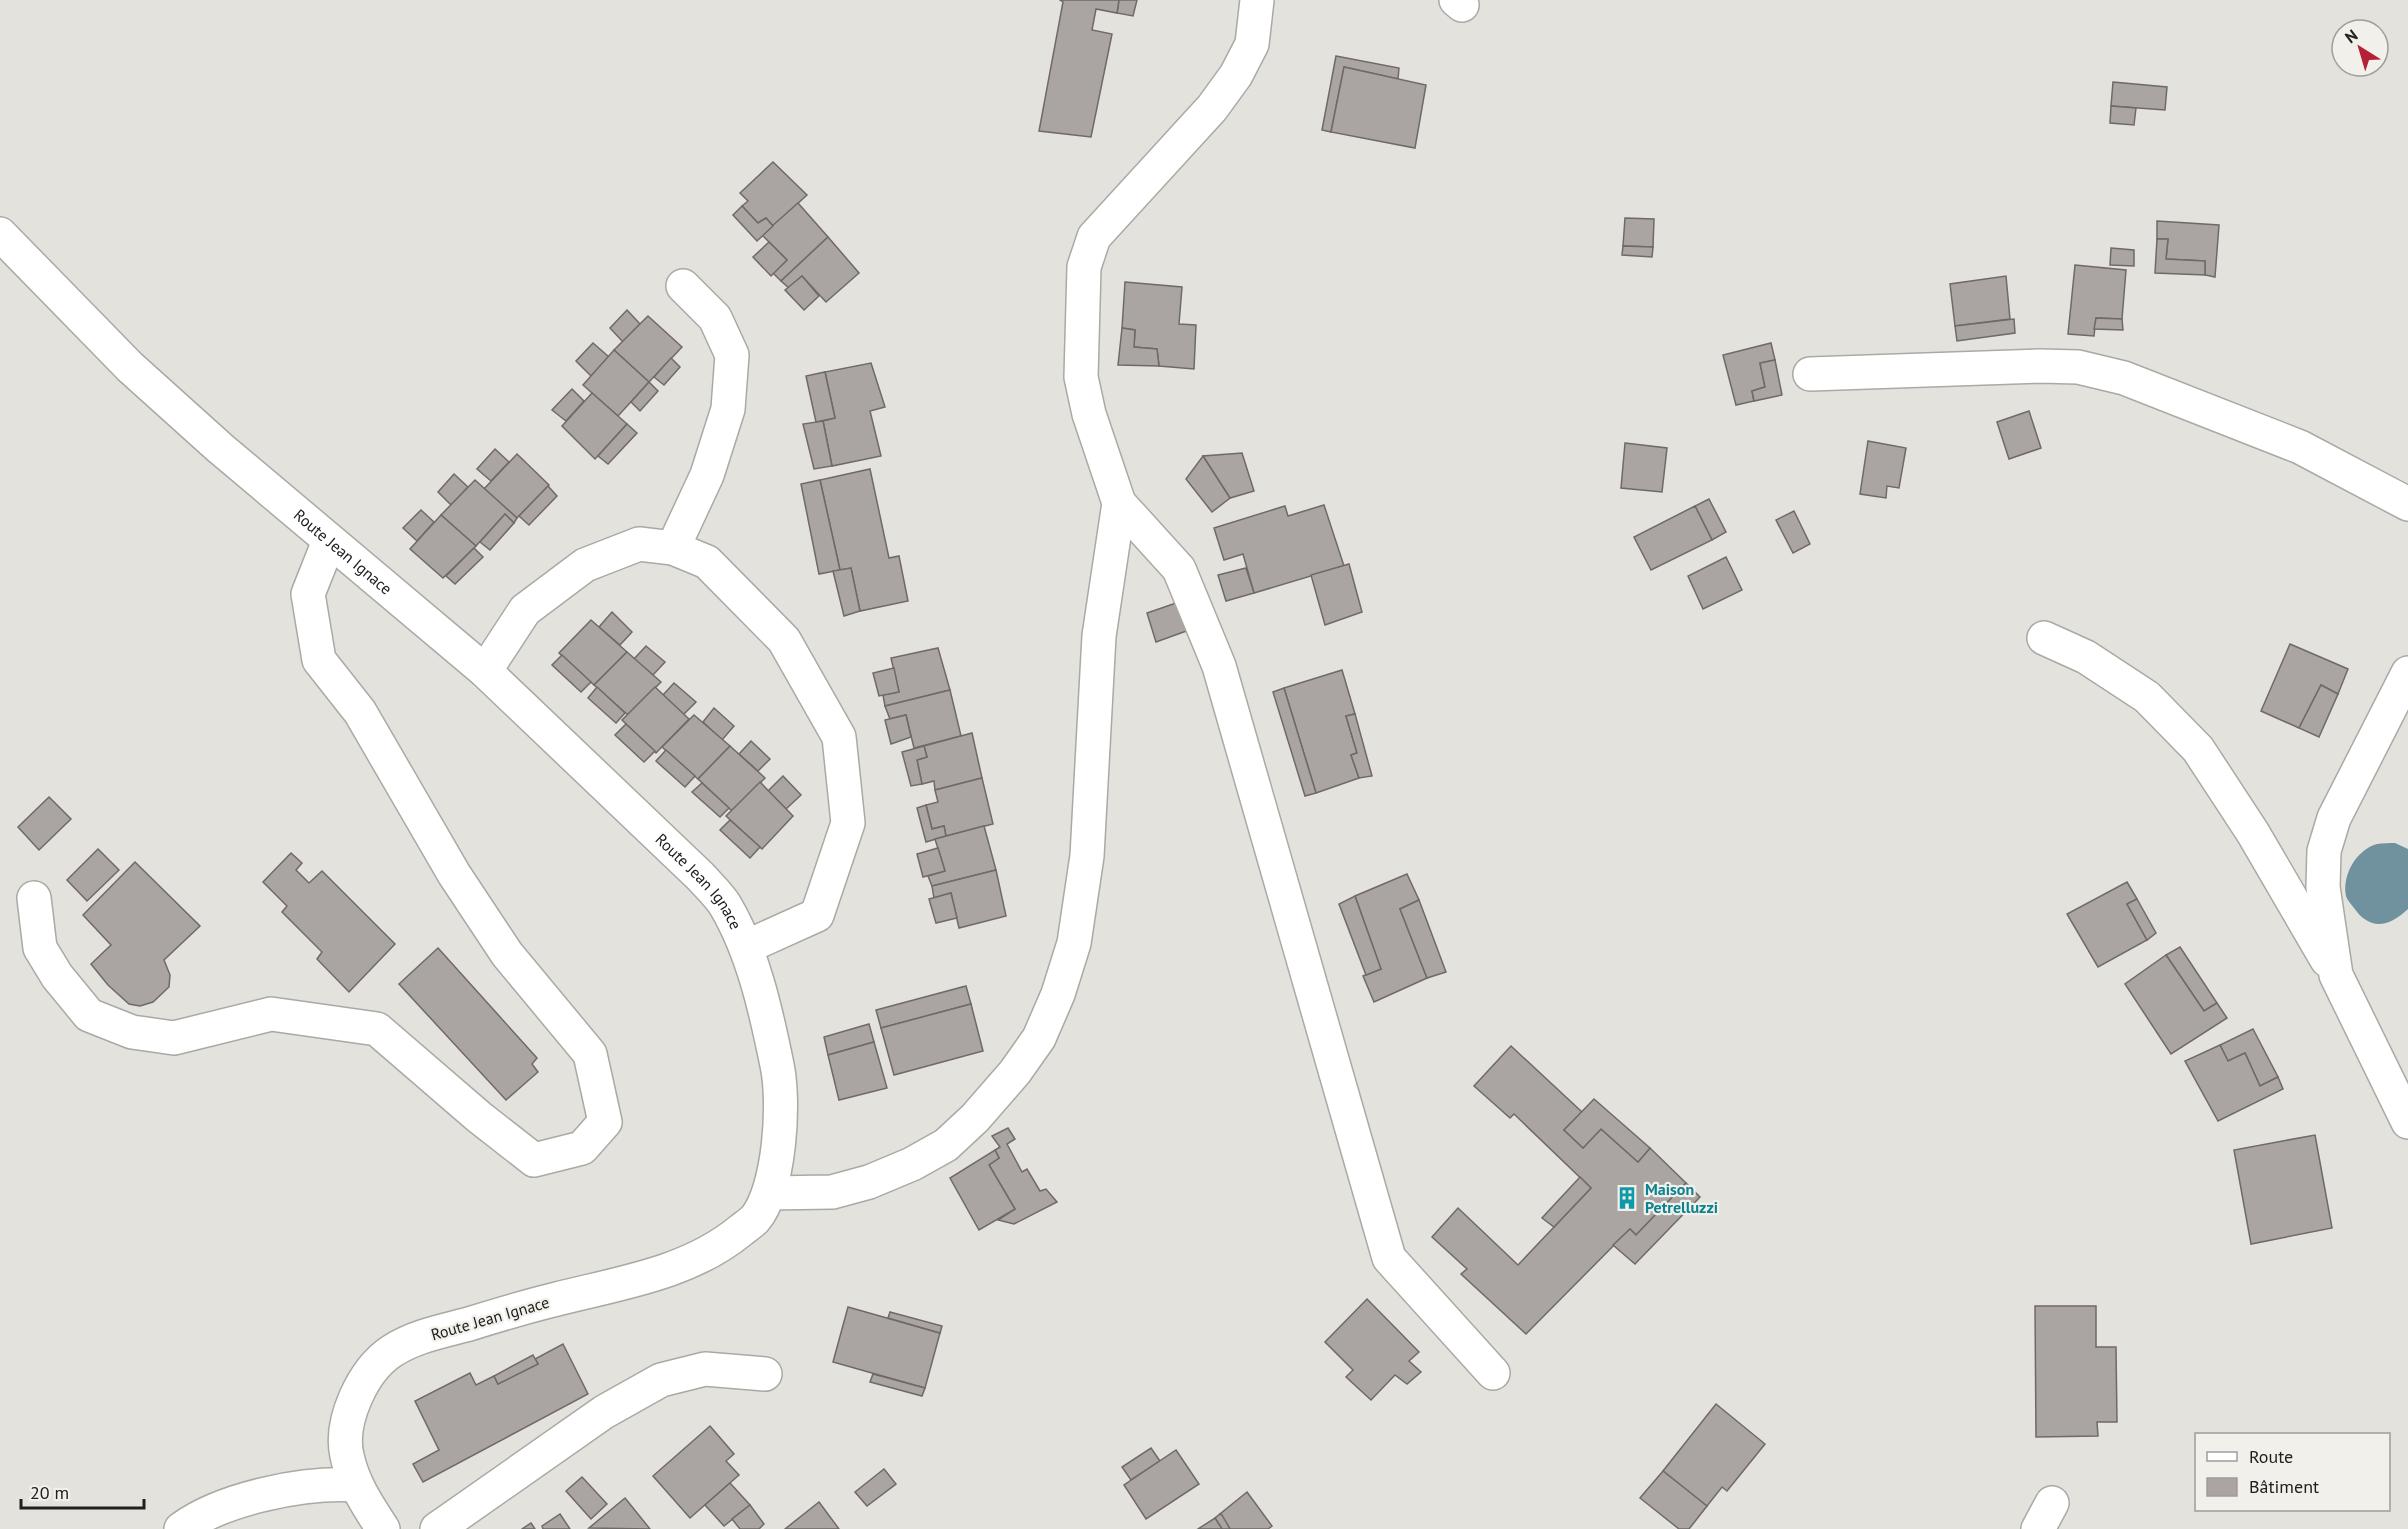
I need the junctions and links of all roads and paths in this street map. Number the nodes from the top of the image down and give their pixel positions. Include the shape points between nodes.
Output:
1 (1257, 0) edge
2 (0, 234) edge
3 (682, 286) dead end
4 (1810, 374) dead end
5 (1119, 503) junction
6 (2408, 504) edge
7 (329, 541) junction
8 (673, 548) junction
9 (2044, 638) dead end
10 (485, 671) junction
11 (2408, 673) edge
12 (34, 898) dead end
13 (746, 947) junction
14 (2336, 975) junction
15 (2408, 1122) edge
16 (769, 1193) junction
17 (1493, 1373) dead end
18 (765, 1374) dead end
19 (356, 1485) junction
20 (181, 1529) edge
21 (383, 1529) edge
22 (437, 1529) edge

1 - 5 street via 1252,44 1236,75 1212,108 1094,237 1084,267 1081,377 1089,414
2 - 7 street, Route Jean Ignace via 130,367
3 - 8 street via 715,318 732,355 728,409 707,475
4 - 6 street via 2078,367 2124,378 2300,447
5 - 16 street via 1099,636 1087,856 1074,943 1039,1038 975,1118 929,1155 869,1182 832,1192
5 - 17 street via 1179,569 1219,666 1389,1258
7 - 10 street, Route Jean Ignace
7 - 12 street via 308,594 319,660 360,712 454,874 507,954 590,1054 605,1122 582,1148 534,1160 377,1029 271,1014 174,1038 132,1032 100,1020 89,1015 40,948
8 - 10 street via 639,544 585,565 525,610
8 - 13 street via 706,562 784,640 839,737 848,823 817,915
9 - 14 street via 2086,657 2147,697 2198,749
10 - 13 street, Route Jean Ignace via 699,876 724,903
11 - 14 street via 2334,818 2324,851 2323,887
13 - 16 street, Route Jean Ignace via 782,1087 780,1131
14 - 15 street
16 - 19 street, Route Jean Ignace via 756,1218 695,1259 627,1283 419,1337 391,1352 369,1372 354,1400 346,1454
18 - 22 street via 705,1369 661,1380 603,1412
19 - 20 street via 326,1483 289,1489 227,1506
19 - 21 street, Route Jean Ignace

